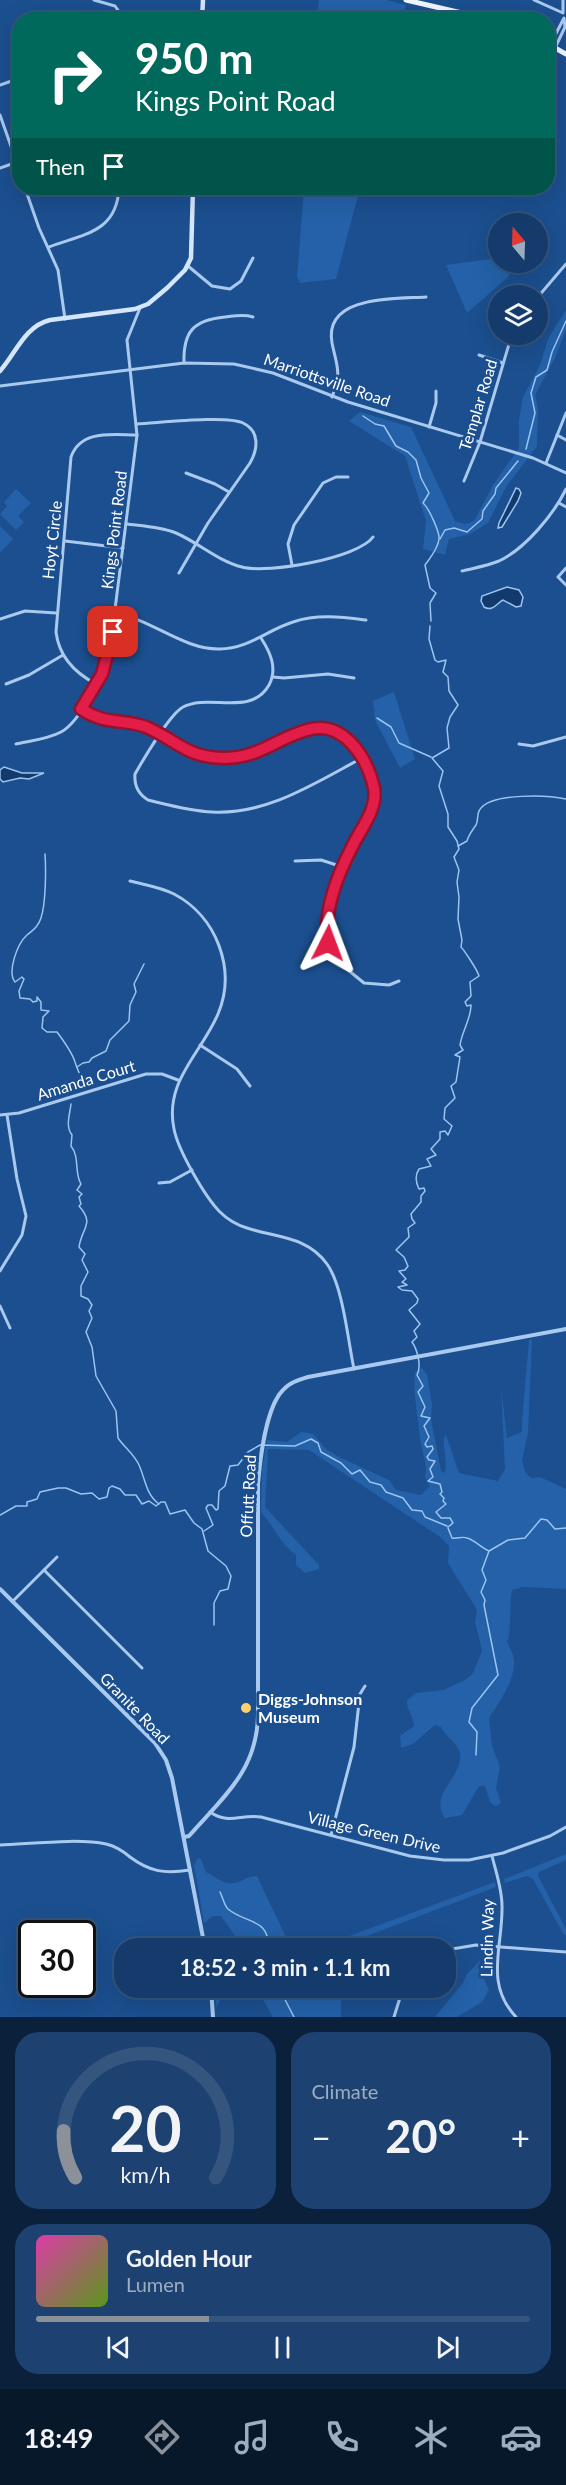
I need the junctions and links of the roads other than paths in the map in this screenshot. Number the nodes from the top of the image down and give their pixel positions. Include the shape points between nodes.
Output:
1 (94, 0) edge
2 (405, 0) edge
3 (534, 0) edge
4 (562, 0) edge
5 (564, 6) edge
6 (119, 12) edge
7 (451, 12) edge
8 (563, 13) junction
9 (565, 18) edge
10 (555, 38) edge
11 (0, 115) edge
12 (12, 146) edge
13 (27, 195) edge
14 (118, 195) edge
15 (193, 195) edge
16 (48, 247) junction
17 (252, 258) dead end
18 (566, 264) edge
19 (188, 266) junction
20 (548, 285) edge
21 (426, 297) dead end
22 (140, 308) junction
23 (253, 317) dead end
24 (65, 319) junction
25 (508, 345) edge
26 (479, 355) dead end
27 (184, 363) junction
28 (502, 363) junction
29 (130, 369) junction
30 (0, 371) edge
31 (0, 386) edge
32 (436, 391) dead end
33 (332, 397) junction
34 (566, 413) edge
35 (137, 424) junction
36 (429, 427) junction
37 (137, 435) junction
38 (557, 435) junction
39 (566, 440) edge
40 (480, 442) junction
41 (546, 463) junction
42 (566, 472) edge
43 (186, 473) dead end
44 (348, 477) dead end
45 (464, 481) dead end
46 (566, 489) edge
47 (229, 492) junction
48 (559, 503) junction
49 (566, 507) edge
50 (127, 524) junction
51 (373, 537) dead end
52 (65, 541) junction
53 (195, 544) junction
54 (123, 548) junction
55 (292, 565) junction
56 (566, 568) edge
57 (462, 571) dead end
58 (179, 573) dead end
59 (566, 585) edge
60 (56, 613) junction
61 (116, 614) junction
62 (0, 619) edge
63 (366, 620) dead end
64 (261, 638) junction
65 (63, 655) junction
66 (273, 677) junction
67 (354, 678) dead end
68 (6, 684) dead end
69 (96, 684) junction
70 (81, 709) junction
71 (160, 736) junction
72 (566, 737) edge
73 (16, 744) dead end
74 (519, 744) dead end
75 (362, 758) junction
76 (295, 861) dead end
77 (343, 867) junction
78 (130, 881) dead end
79 (399, 981) dead end
80 (200, 1045) junction
81 (178, 1080) junction
82 (250, 1086) dead end
83 (0, 1115) edge
84 (7, 1115) junction
85 (192, 1170) junction
86 (159, 1183) dead end
87 (0, 1271) edge
88 (0, 1306) edge
89 (10, 1328) dead end
90 (566, 1329) edge
91 (354, 1369) junction
92 (57, 1557) dead end
93 (44, 1570) junction
94 (0, 1588) edge
95 (13, 1601) junction
96 (142, 1668) dead end
97 (365, 1686) dead end
98 (210, 1812) junction
99 (566, 1827) edge
100 (332, 1835) junction
101 (184, 1837) junction
102 (0, 1845) edge
103 (492, 1856) junction
104 (190, 1870) junction
105 (203, 1938) edge
106 (499, 1946) junction
107 (456, 1948) edge
108 (566, 1952) edge
109 (212, 1998) edge
110 (400, 1998) edge
111 (213, 2017) edge
112 (394, 2017) edge
113 (516, 2017) edge

1 - 6 street via 115,6
2 - 7 main road
3 - 8 street
4 - 5 street
5 - 8 street
8 - 9 street
9 - 10 street
11 - 12 street
13 - 16 street
14 - 16 street via 115,211 103,226
15 - 19 main road
16 - 24 street via 58,270
17 - 19 street via 238,285 226,289 212,286
18 - 20 street
19 - 22 main road via 161,294
21 - 33 street via 361,303 339,315 332,331 339,370
22 - 24 main road
22 - 29 street, Kings Point Road via 128,340
23 - 27 street via 239,315 200,323 186,338
24 - 30 main road via 46,321 32,328
25 - 28 street, Templar Road
26 - 28 street
27 - 29 street, Marriottsville Road
27 - 33 street, Marriottsville Road via 256,368
28 - 40 street, Templar Road
29 - 31 street, Marriottsville Road
29 - 35 street, Kings Point Road
32 - 36 street
33 - 36 street, Marriottsville Road
34 - 38 street
35 - 37 street, Kings Point Road
35 - 47 street via 232,420 248,427 256,440 255,453
36 - 40 street, Marriottsville Road
37 - 50 street, Kings Point Road
37 - 52 street, Hoyt Circle via 98,435 84,439 74,448
38 - 39 street
38 - 41 street
40 - 41 street, Marriottsville Road
40 - 45 street, Templar Road
41 - 42 street, Marriottsville Road
43 - 47 street
44 - 55 street via 323,483 294,525 288,544
46 - 48 street
47 - 53 street
48 - 49 street
48 - 57 street via 514,552 495,563
50 - 53 street via 170,531
50 - 54 street, Kings Point Road
51 - 55 street via 349,553
52 - 54 street
52 - 60 street, Hoyt Circle
53 - 55 street via 249,569
53 - 58 street
54 - 61 street, Kings Point Road
56 - 59 street via 558,577
60 - 62 street via 26,611
60 - 65 street, Hoyt Circle via 57,638
61 - 64 street via 137,618 205,648 228,649
61 - 69 street, Kings Point Road via 110,649
63 - 64 street via 314,617
64 - 66 street via 272,657
65 - 68 street
65 - 69 street via 77,673
66 - 67 street via 328,674
66 - 71 street via 262,693 248,700 182,707
69 - 70 street, Kings Point Road
70 - 71 street via 98,719 138,725
70 - 73 street, Kings Point Road via 63,731
71 - 75 street via 192,753 229,758 264,750 309,729 325,729 344,736
71 - 75 street via 138,768 134,783 142,797 214,812 265,806
72 - 74 street via 533,746
75 - 77 street via 375,799
76 - 77 street via 321,860
77 - 79 street via 326,928 330,949 343,967 364,983 389,985
78 - 80 street via 171,893 190,904 204,918 220,947 224,993
80 - 81 street
80 - 82 street via 237,1069
81 - 84 street, Amanda Court via 146,1074
81 - 85 street via 172,1107 173,1126
83 - 84 street, Amanda Court
84 - 87 street via 27,1216 22,1235
85 - 86 street via 170,1182
85 - 91 street via 228,1219 299,1241 325,1261 337,1286
88 - 89 street
90 - 91 street, Offutt Road
91 - 98 street, Offutt Road via 303,1379 287,1386 275,1402 257,1497 257,1734 244,1772
92 - 93 street
93 - 95 street
93 - 96 street
94 - 95 street, Granite Road
95 - 101 street, Granite Road via 161,1751 172,1778
97 - 100 street via 360,1694 354,1747
98 - 100 street, Village Green Drive via 223,1820 261,1817
98 - 101 street, Offutt Road
99 - 103 street, Village Green Drive
100 - 103 street, Village Green Drive via 426,1859
101 - 104 street, Granite Road
102 - 104 street via 105,1843 158,1872
103 - 106 street, Lindin Way via 502,1905
104 - 105 street, Granite Road
106 - 107 street
106 - 108 street
106 - 113 street, Lindin Way via 499,1990
109 - 111 street
110 - 112 street

